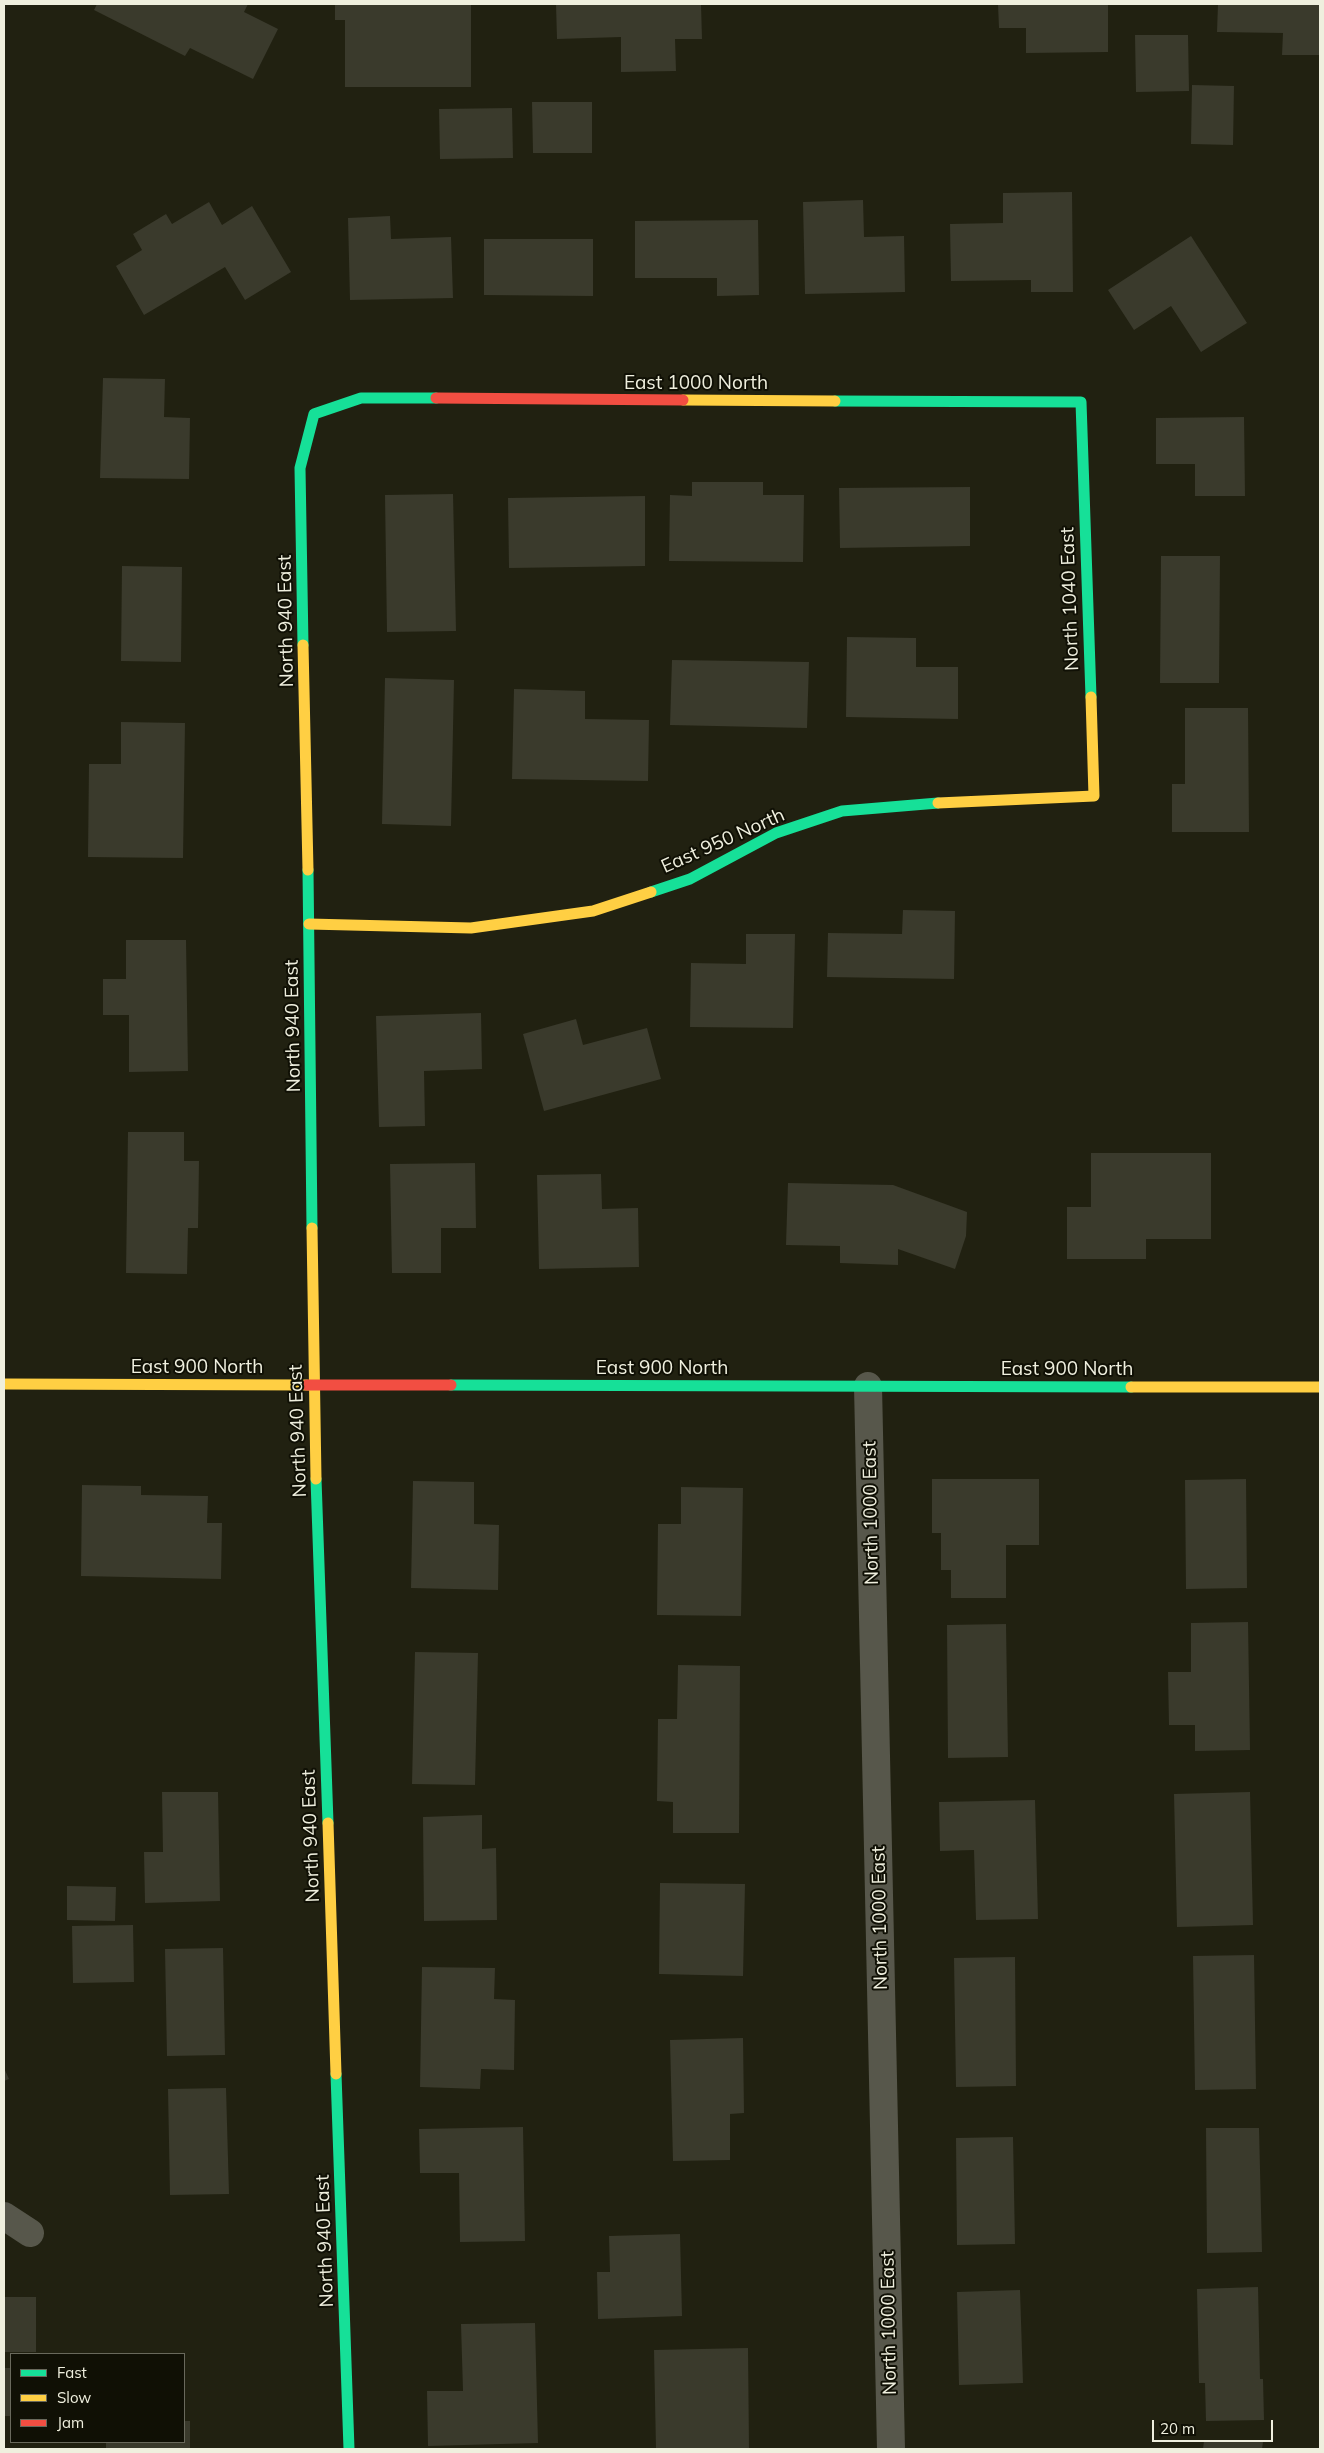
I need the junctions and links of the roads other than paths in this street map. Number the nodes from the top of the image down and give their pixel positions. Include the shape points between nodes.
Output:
1 (1081, 402) joint
2 (314, 414) joint
3 (1094, 796) joint
4 (309, 924) junction
5 (4, 1384) edge
6 (313, 1386) junction
7 (868, 1386) junction
8 (1320, 1387) edge
9 (4, 2216) edge
10 (30, 2233) dead end
11 (349, 2449) edge
12 (891, 2449) edge

1 - 2 street, East 1000 North via 360,398
1 - 3 street, North 1040 East
2 - 4 street, North 940 East via 300,468
3 - 4 street, East 950 North via 904,804 842,811 776,833 690,879 593,911 472,928
4 - 6 street, North 940 East
5 - 6 street, East 900 North
6 - 7 street, East 900 North
6 - 11 street, North 940 East
7 - 8 street, East 900 North
7 - 12 street, North 1000 East
9 - 10 street

